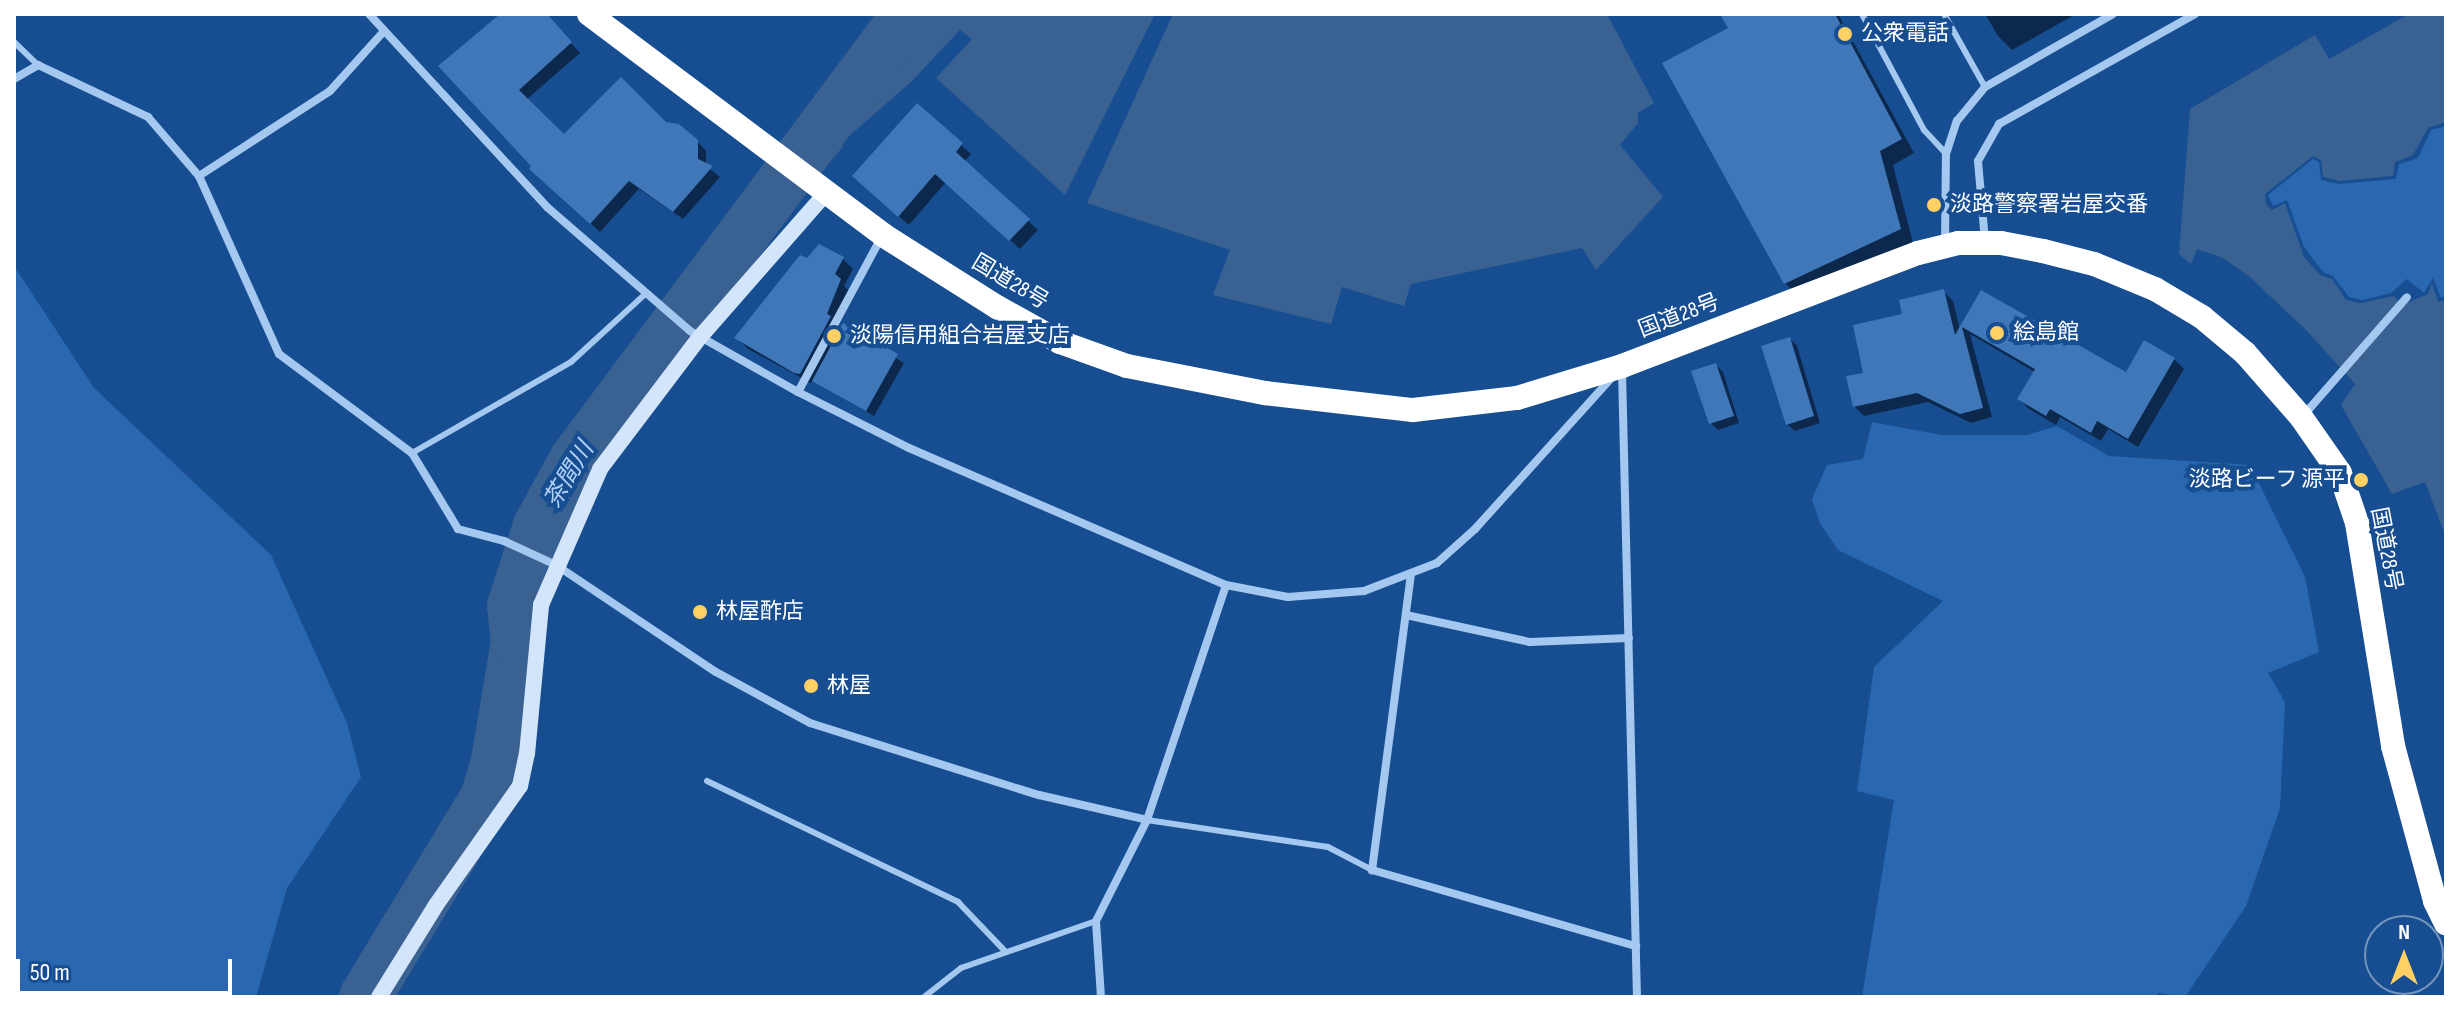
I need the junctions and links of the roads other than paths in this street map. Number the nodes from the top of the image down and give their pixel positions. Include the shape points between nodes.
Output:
1 (369, 14) edge
2 (589, 14) edge
3 (1862, 14) edge
4 (1944, 14) edge
5 (2113, 14) edge
6 (2195, 14) edge
7 (384, 31) junction
8 (14, 42) edge
9 (38, 65) junction
10 (14, 79) edge
11 (1985, 87) junction
12 (1946, 154) junction
13 (199, 176) junction
14 (820, 185) junction
15 (883, 235) junction
16 (1986, 242) junction
17 (1945, 245) junction
18 (644, 295) junction
19 (2407, 297) dead end
20 (695, 334) junction
21 (1622, 366) junction
22 (798, 392) junction
23 (2301, 417) junction
24 (412, 453) junction
25 (550, 562) junction
26 (1411, 574) junction
27 (1226, 585) junction
28 (1406, 615) junction
29 (1629, 638) junction
30 (707, 781) dead end
31 (1147, 820) junction
32 (1372, 870) junction
33 (1096, 921) junction
34 (2446, 924) edge
35 (1636, 946) junction
36 (1006, 952) junction
37 (379, 997) edge
38 (924, 997) edge
39 (1101, 997) edge
40 (1637, 997) edge

1 - 7 street
2 - 14 highway, 国道28号
3 - 12 lane via 1924,130
4 - 11 lane
5 - 11 street
6 - 16 street via 1999,124 1978,161
7 - 13 street via 330,91
7 - 18 street via 547,207
8 - 9 lane
9 - 10 street
9 - 13 street via 148,117
11 - 12 street via 1957,121
12 - 17 street
13 - 24 street via 279,354
14 - 15 highway, 国道28号
14 - 20 street
15 - 21 highway, 国道28号 via 1060,342 1127,366 1265,393 1413,410 1517,398
15 - 22 street
16 - 17 highway, 国道28号
16 - 23 highway, 国道28号 via 2094,264 2172,297 2245,353
17 - 21 highway, 国道28号
18 - 20 street
18 - 24 lane via 571,362
19 - 23 street
20 - 22 street
20 - 25 street via 600,469
21 - 26 street via 1475,529 1437,563
21 - 29 street
22 - 27 street via 909,448
23 - 34 highway, 国道28号 via 2340,473 2357,523 2393,746
24 - 25 street via 458,529 504,541
25 - 31 street via 716,672 810,723 1039,795
25 - 37 street via 520,786
26 - 27 street via 1364,591 1288,597
26 - 28 street
27 - 31 street
28 - 29 street via 1530,642
28 - 32 street
29 - 35 street
30 - 36 lane via 958,902
31 - 32 lane via 1328,847
31 - 33 street
32 - 35 street
33 - 36 lane
33 - 39 street
35 - 40 street
36 - 38 lane via 961,968

